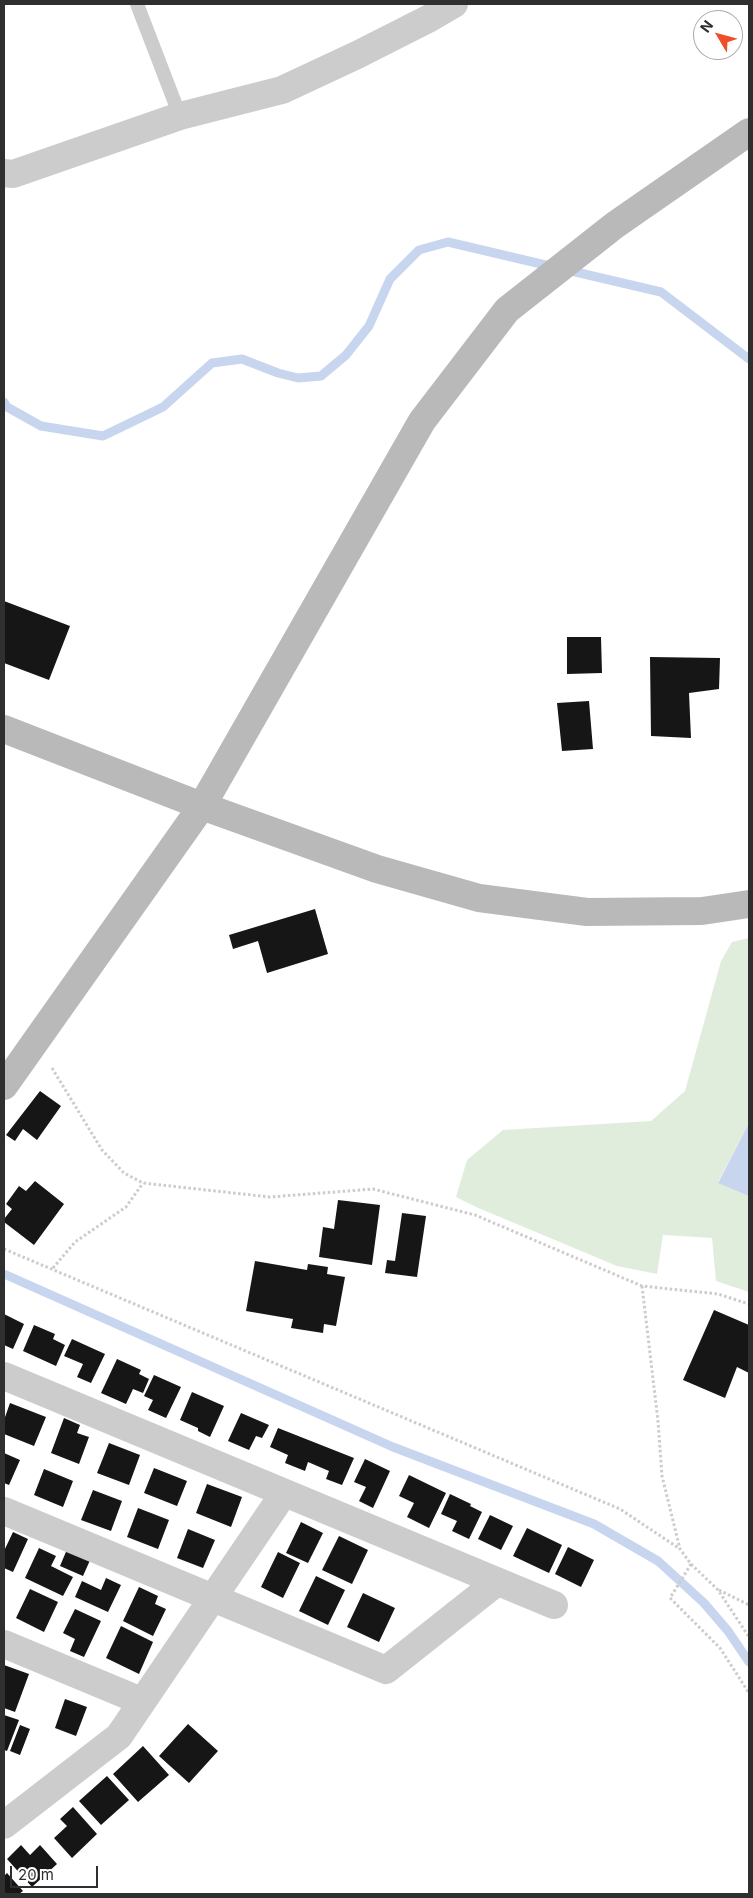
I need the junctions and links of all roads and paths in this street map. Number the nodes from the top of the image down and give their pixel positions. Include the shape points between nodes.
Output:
1 (137, 4) edge
2 (454, 4) edge
3 (180, 116) junction
4 (749, 132) edge
5 (4, 172) edge
6 (4, 729) edge
7 (202, 806) junction
8 (749, 904) edge
9 (35, 1042) junction
10 (4, 1086) edge
11 (143, 1184) junction
12 (4, 1249) edge
13 (52, 1268) junction
14 (642, 1286) junction
15 (749, 1304) edge
16 (4, 1376) edge
17 (284, 1493) junction
18 (4, 1511) edge
19 (680, 1549) junction
20 (692, 1564) junction
21 (497, 1582) junction
22 (718, 1590) junction
23 (213, 1598) junction
24 (749, 1605) edge
25 (554, 1606) dead end
26 (749, 1636) edge
27 (4, 1644) edge
28 (749, 1693) edge
29 (142, 1702) junction
30 (4, 1825) edge

1 - 3 lane
2 - 3 street via 282,90
3 - 5 street via 13,174
4 - 7 street via 614,225 507,310 422,421
6 - 7 street
7 - 8 street via 377,869 479,898 587,912 702,911
7 - 9 street
9 - 10 street
9 - 11 path via 102,1150 124,1173
11 - 13 path via 126,1207 75,1242
11 - 14 path via 270,1197 373,1189 475,1215
12 - 13 path
13 - 19 path via 620,1509
14 - 15 path via 718,1294
14 - 19 path via 662,1476
16 - 17 street
17 - 21 street
17 - 23 street
18 - 23 street
19 - 20 path
20 - 22 path
20 - 28 path via 670,1598 720,1648
21 - 23 street via 386,1670
21 - 25 street
22 - 24 path
22 - 26 path
23 - 29 street
27 - 29 street
29 - 30 street via 119,1736

